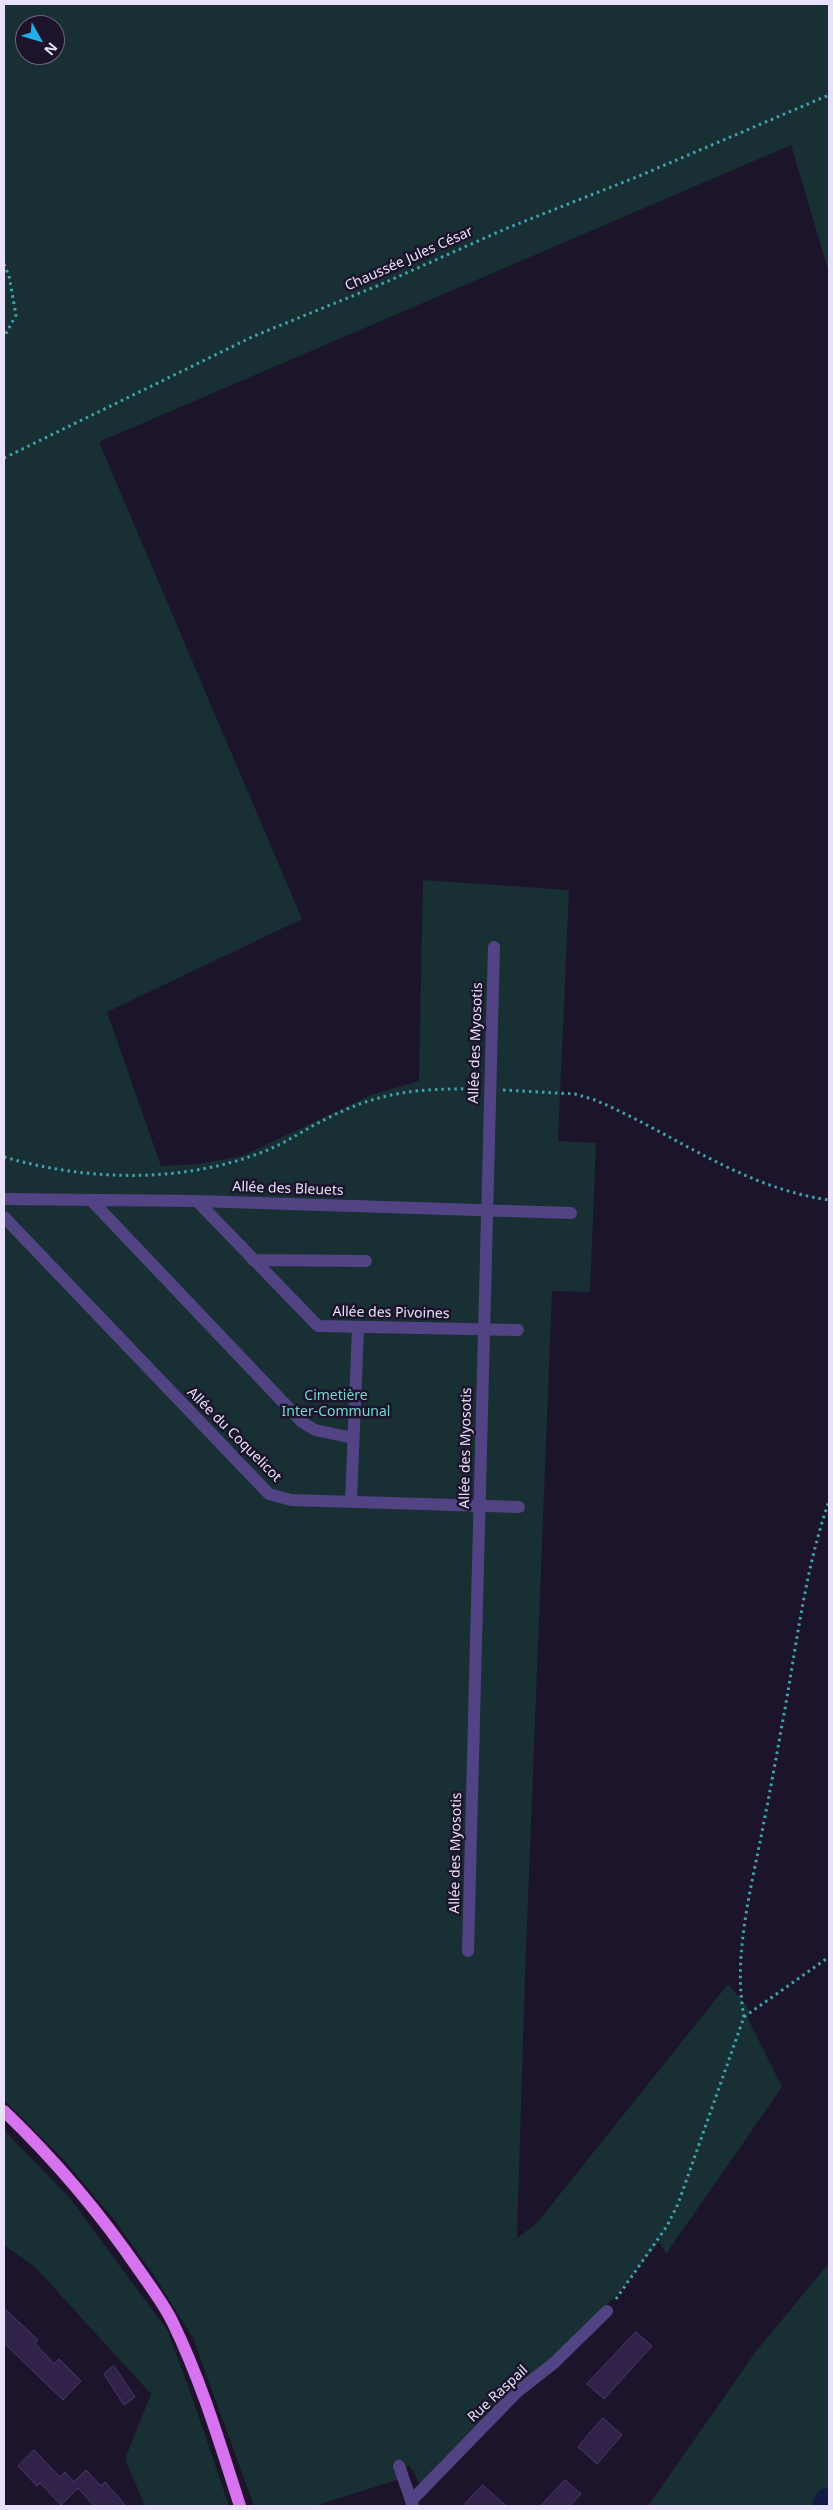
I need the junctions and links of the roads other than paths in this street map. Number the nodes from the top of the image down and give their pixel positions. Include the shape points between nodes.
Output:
1 (494, 946) dead end
2 (4, 1199) edge
3 (91, 1200) junction
4 (197, 1201) junction
5 (485, 1210) junction
6 (571, 1213) dead end
7 (4, 1217) edge
8 (253, 1260) junction
9 (366, 1261) dead end
10 (358, 1328) junction
11 (484, 1329) junction
12 (518, 1330) dead end
13 (353, 1438) junction
14 (351, 1501) junction
15 (480, 1506) junction
16 (519, 1507) dead end
17 (468, 1950) dead end
18 (4, 2111) edge
19 (606, 2311) road end
20 (399, 2466) dead end
21 (412, 2504) edge
22 (240, 2506) edge

1 - 5 street, Allée des Myosotis
2 - 3 street, Allée des Bleuets
3 - 4 street, Allée des Bleuets
3 - 13 street via 302,1422 315,1430
4 - 5 street, Allée des Bleuets
4 - 8 street, Allée des Pivoines
5 - 6 street, Allée des Bleuets
5 - 11 street, Allée des Myosotis
7 - 14 street, Allée du Coquelicot via 269,1494 291,1500
8 - 9 street
8 - 10 street, Allée des Pivoines via 318,1326
10 - 11 street, Allée des Pivoines
10 - 13 street
11 - 12 street, Allée des Pivoines
11 - 15 street, Allée des Myosotis
13 - 14 street
14 - 15 street, Allée du Coquelicot
15 - 16 street, Allée du Coquelicot
15 - 17 street, Allée des Myosotis
18 - 22 main road via 84,2198 125,2249 171,2320 190,2361
19 - 21 street, Rue Raspail via 554,2363 517,2392
20 - 21 street, Rue Raspail

